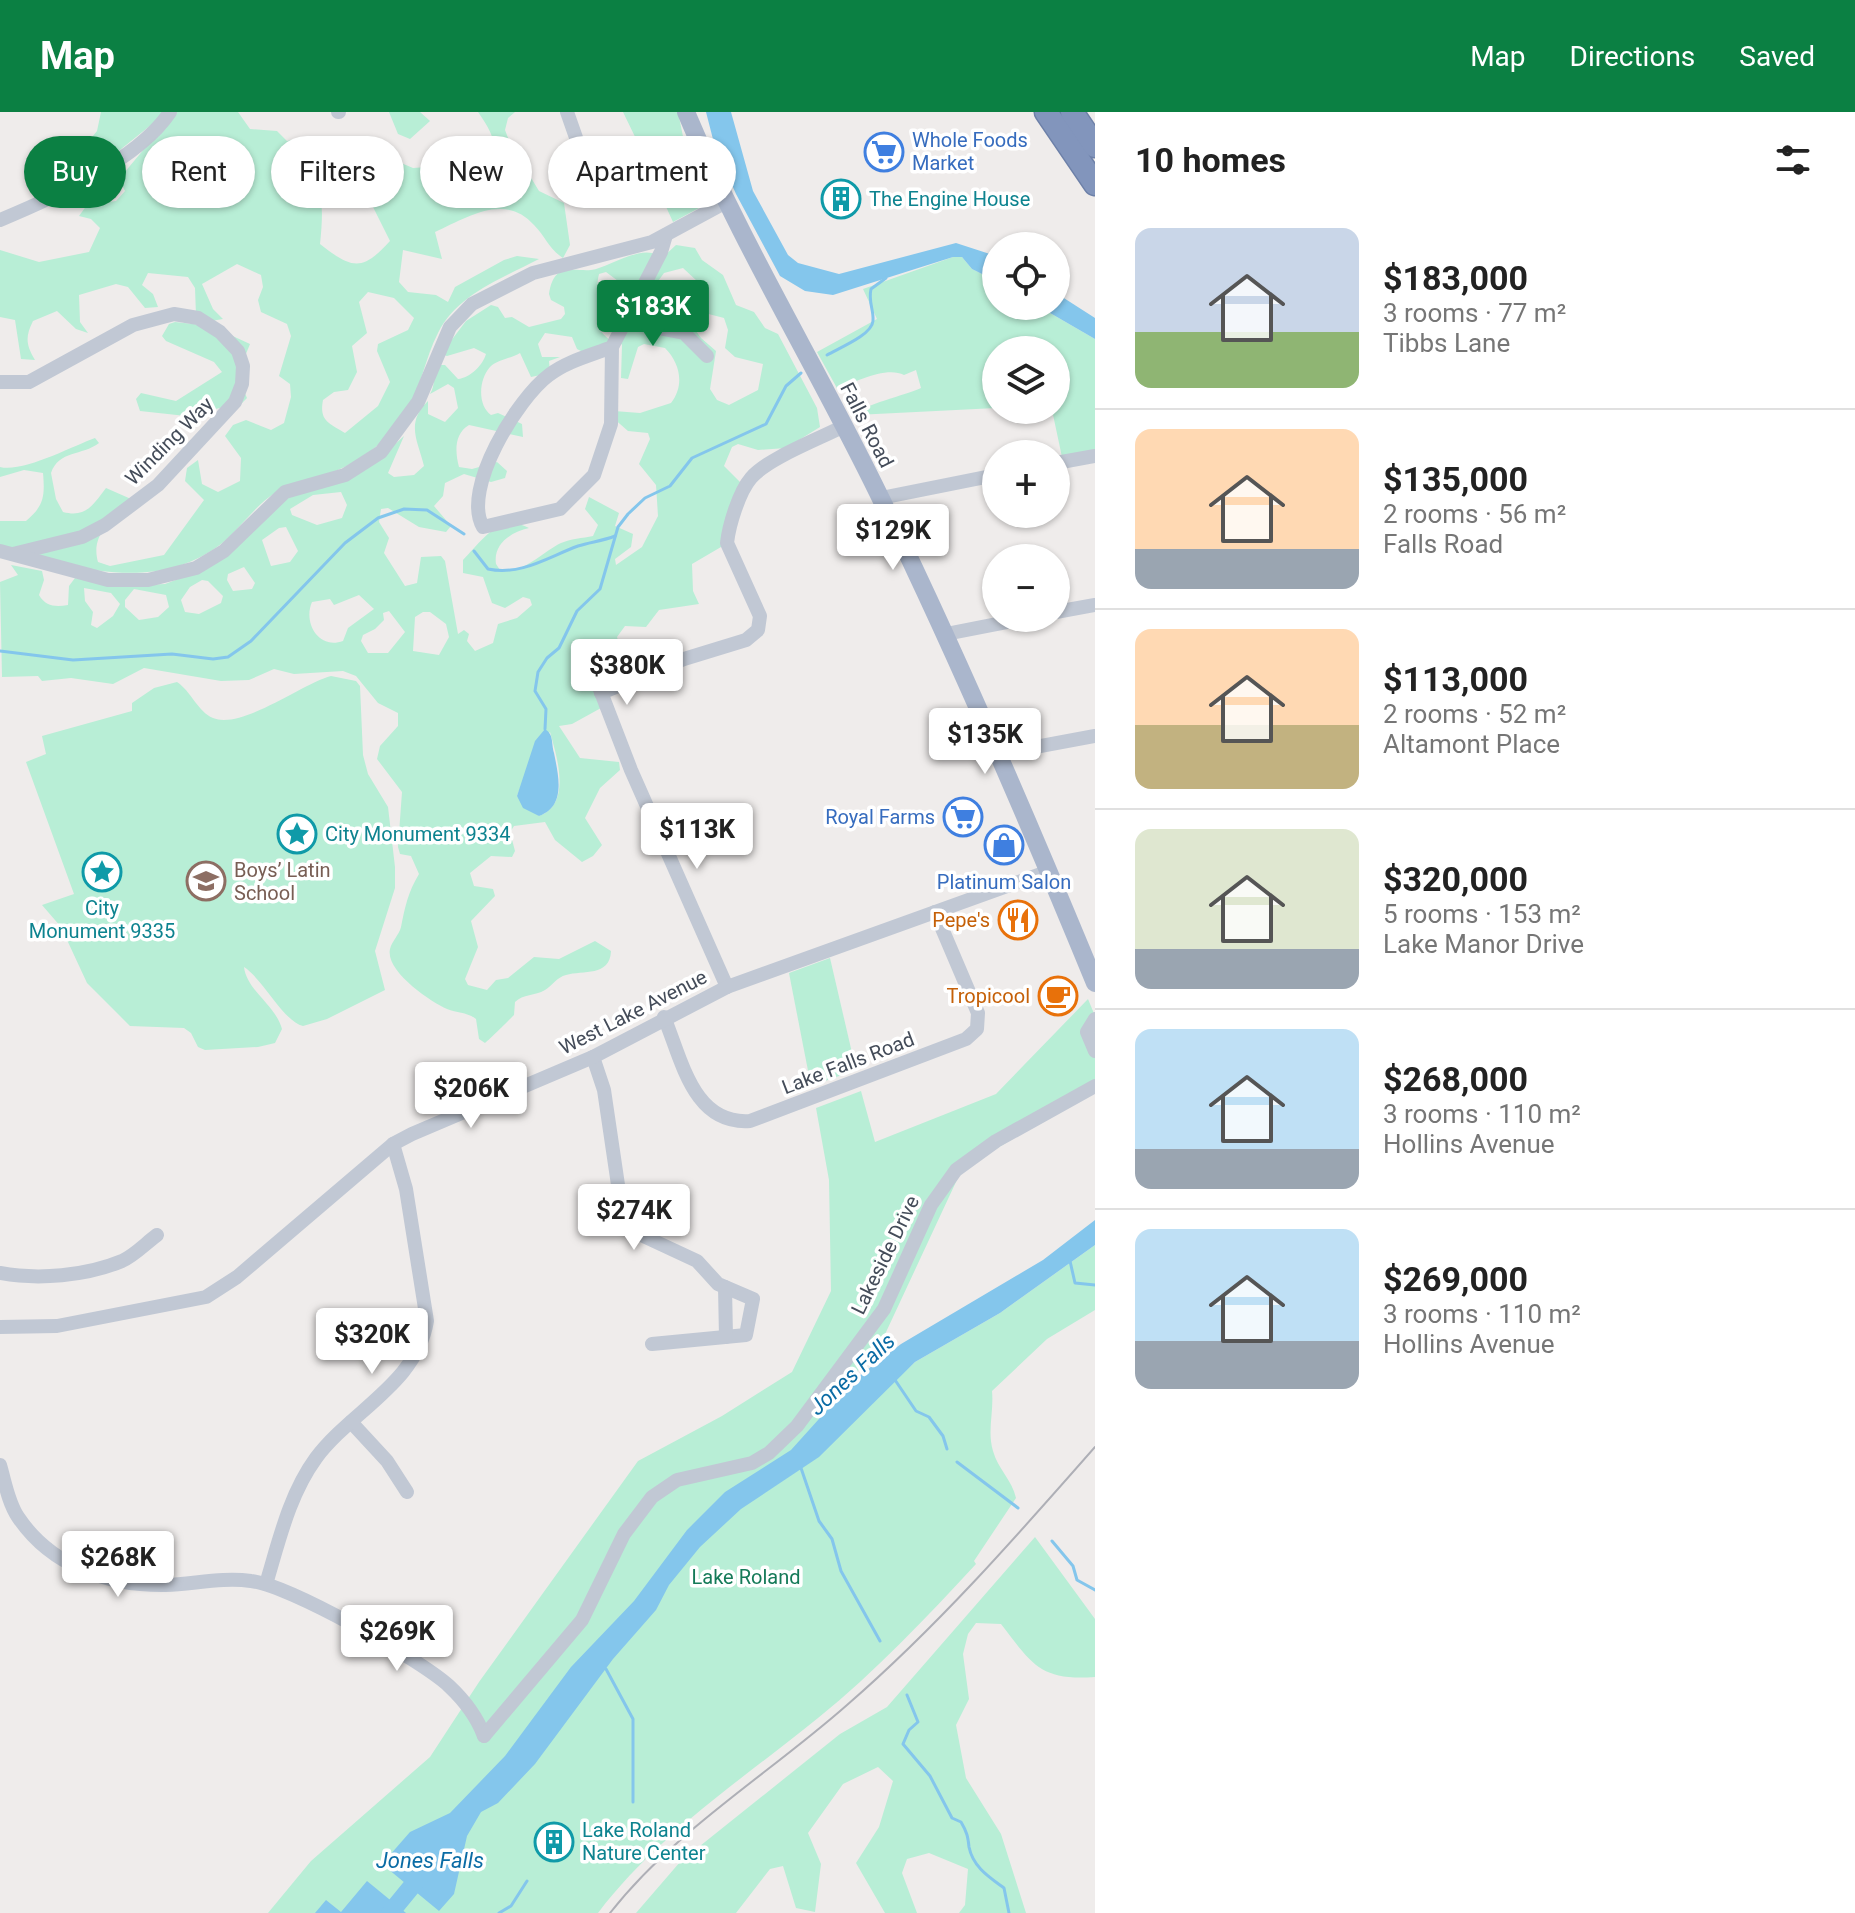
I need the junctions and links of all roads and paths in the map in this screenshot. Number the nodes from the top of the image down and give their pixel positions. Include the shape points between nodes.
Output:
1 (170, 112) edge
2 (567, 112) edge
3 (686, 112) edge
4 (1046, 112) edge
5 (1072, 112) edge
6 (575, 136) edge
7 (697, 136) edge
8 (1095, 146) edge
9 (1095, 184) edge
10 (715, 208) edge
11 (729, 208) edge
12 (0, 220) edge
13 (666, 235) junction
14 (634, 301) junction
15 (612, 347) junction
16 (707, 356) dead end
17 (0, 382) edge
18 (844, 426) junction
19 (1095, 456) edge
20 (1070, 460) edge
21 (982, 478) edge
22 (881, 498) junction
23 (6, 552) edge
24 (1095, 605) edge
25 (1070, 609) edge
26 (982, 627) edge
27 (946, 634) junction
28 (594, 674) dead end
29 (601, 693) junction
30 (1095, 736) edge
31 (998, 754) junction
32 (1049, 871) junction
33 (935, 912) junction
34 (1095, 983) edge
35 (727, 987) junction
36 (664, 1017) junction
37 (1095, 1019) edge
38 (1095, 1051) edge
39 (593, 1057) junction
40 (1095, 1086) edge
41 (393, 1144) junction
42 (157, 1235) dead end
43 (0, 1273) edge
44 (725, 1287) junction
45 (0, 1327) edge
46 (726, 1337) junction
47 (652, 1344) dead end
48 (351, 1422) junction
49 (0, 1465) edge
50 (407, 1492) dead end
51 (266, 1584) junction

1 - 12 street via 132,151
2 - 6 street
3 - 7 main road, Falls Road
4 - 9 highway
5 - 8 highway
10 - 13 street
11 - 18 main road, Falls Road
13 - 14 street
13 - 23 street via 533,273 472,304 450,327 418,402 381,452 345,475 285,492 224,551 196,568 121,581
14 - 15 street
14 - 16 street via 653,327 684,333
15 - 15 street via 611,424 594,475 560,509 483,527 479,509 485,471 493,448 517,414 548,376
17 - 23 street, Winding Way via 29,382 133,325 174,314 198,318 220,332 238,351 243,366 235,402 158,485 82,537
18 - 22 main road, Falls Road
18 - 29 street via 750,478 727,543 760,616 758,630 746,640
19 - 20 street
21 - 22 street
22 - 27 main road, Falls Road
24 - 25 street
26 - 27 street
27 - 31 main road, Falls Road
28 - 29 street
29 - 35 street
30 - 31 street
31 - 32 main road, Falls Road
32 - 33 street, West Lake Avenue
32 - 34 main road, Falls Road
33 - 35 street, West Lake Avenue
33 - 36 street, Lake Falls Road via 978,1013 977,1029 966,1039 736,1122 716,1116 699,1098
35 - 36 street, West Lake Avenue
36 - 39 street, West Lake Avenue
37 - 38 street via 1087,1032
39 - 41 street, West Lake Avenue
39 - 44 street via 604,1090 622,1212 639,1234 697,1261
40 - 51 street, Lakeside Drive via 996,1141 956,1170 931,1205 884,1309 797,1426 752,1463 677,1480 652,1497 624,1534 582,1620 484,1736 467,1706 430,1671
41 - 45 street, West Lake Avenue via 237,1277 206,1297 95,1321
41 - 48 street via 406,1189 427,1321 416,1356
42 - 43 street via 125,1260 106,1266 47,1277
44 - 46 street
44 - 46 street via 753,1299 746,1335
46 - 47 street
48 - 50 street
48 - 51 street via 304,1477
49 - 51 street via 17,1515 43,1546 94,1576 156,1585 235,1580

